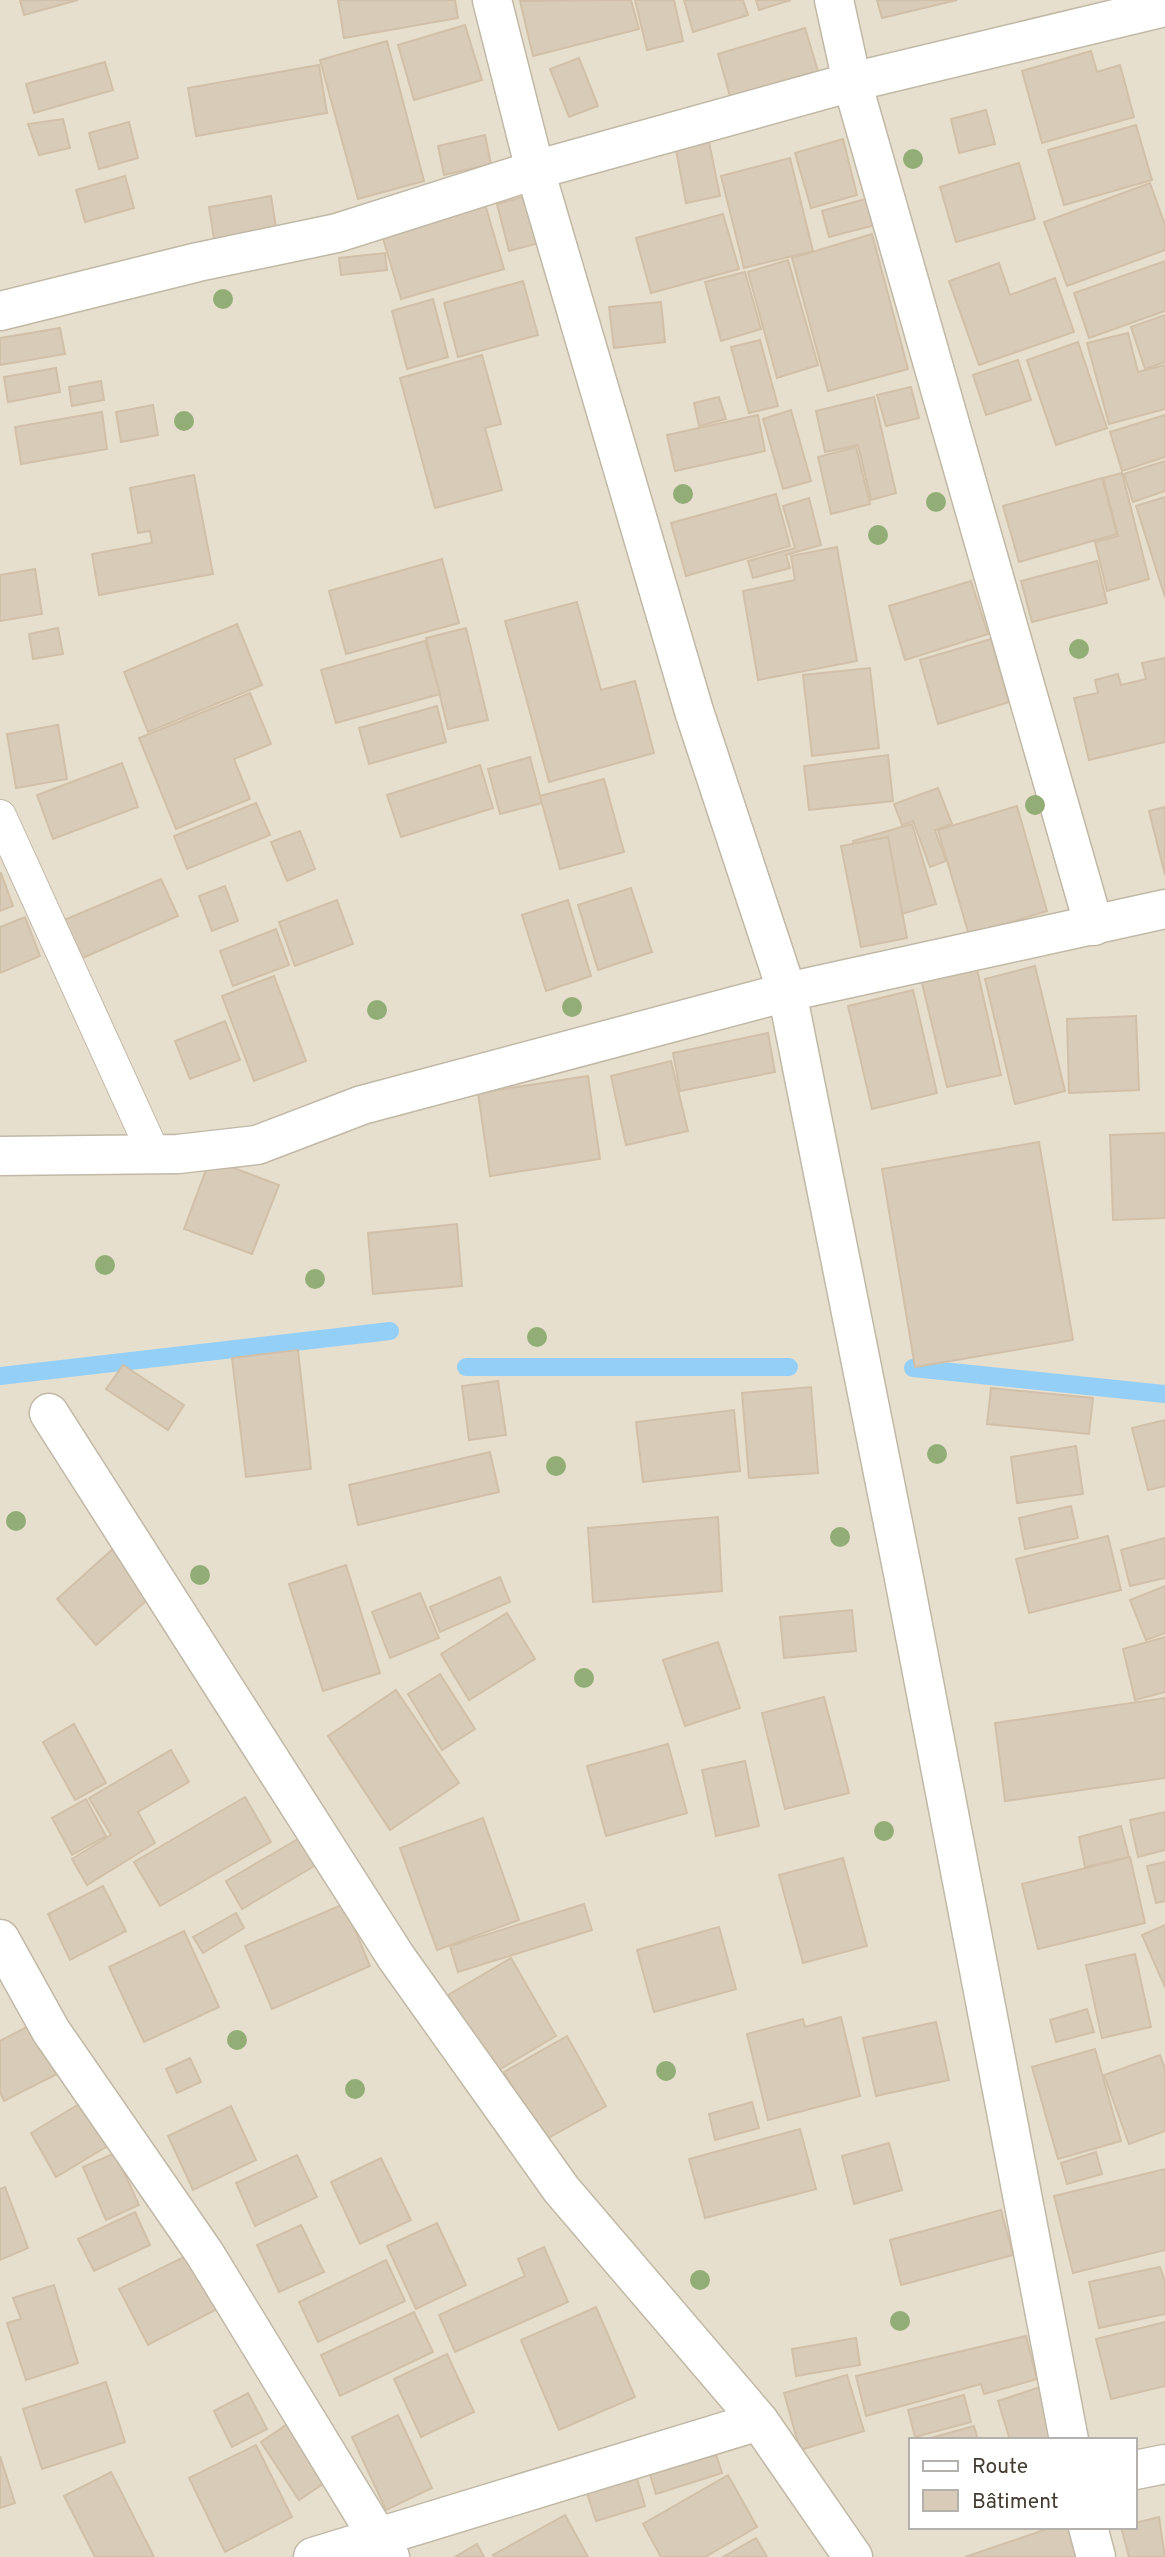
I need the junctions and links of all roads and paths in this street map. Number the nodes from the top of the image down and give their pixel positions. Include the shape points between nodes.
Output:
1 (492, 0) edge
2 (834, 0) edge
3 (1165, 7) edge
4 (852, 82) junction
5 (535, 170) junction
6 (0, 311) edge
7 (0, 816) edge
8 (1165, 909) edge
9 (1094, 926) junction
10 (788, 992) junction
11 (154, 1154) junction
12 (0, 1156) edge
13 (49, 1413) dead end
14 (0, 1939) edge
15 (759, 2421) junction
16 (1069, 2438) edge
17 (1165, 2464) edge
18 (1137, 2470) edge
19 (1089, 2529) edge
20 (383, 2547) edge
21 (313, 2557) edge
22 (853, 2557) edge
23 (1096, 2557) edge

1 - 5 street
2 - 4 street
3 - 4 street
4 - 5 street
4 - 9 street
5 - 6 street via 337,233
5 - 10 street via 694,711
7 - 11 lane
8 - 9 street
9 - 10 street
10 - 11 street via 362,1105 257,1144
10 - 16 street
11 - 12 street
13 - 15 street via 396,1957 561,2189
14 - 20 street via 57,2040 205,2254
15 - 20 street
15 - 22 street
17 - 18 street
19 - 23 street
20 - 21 street

